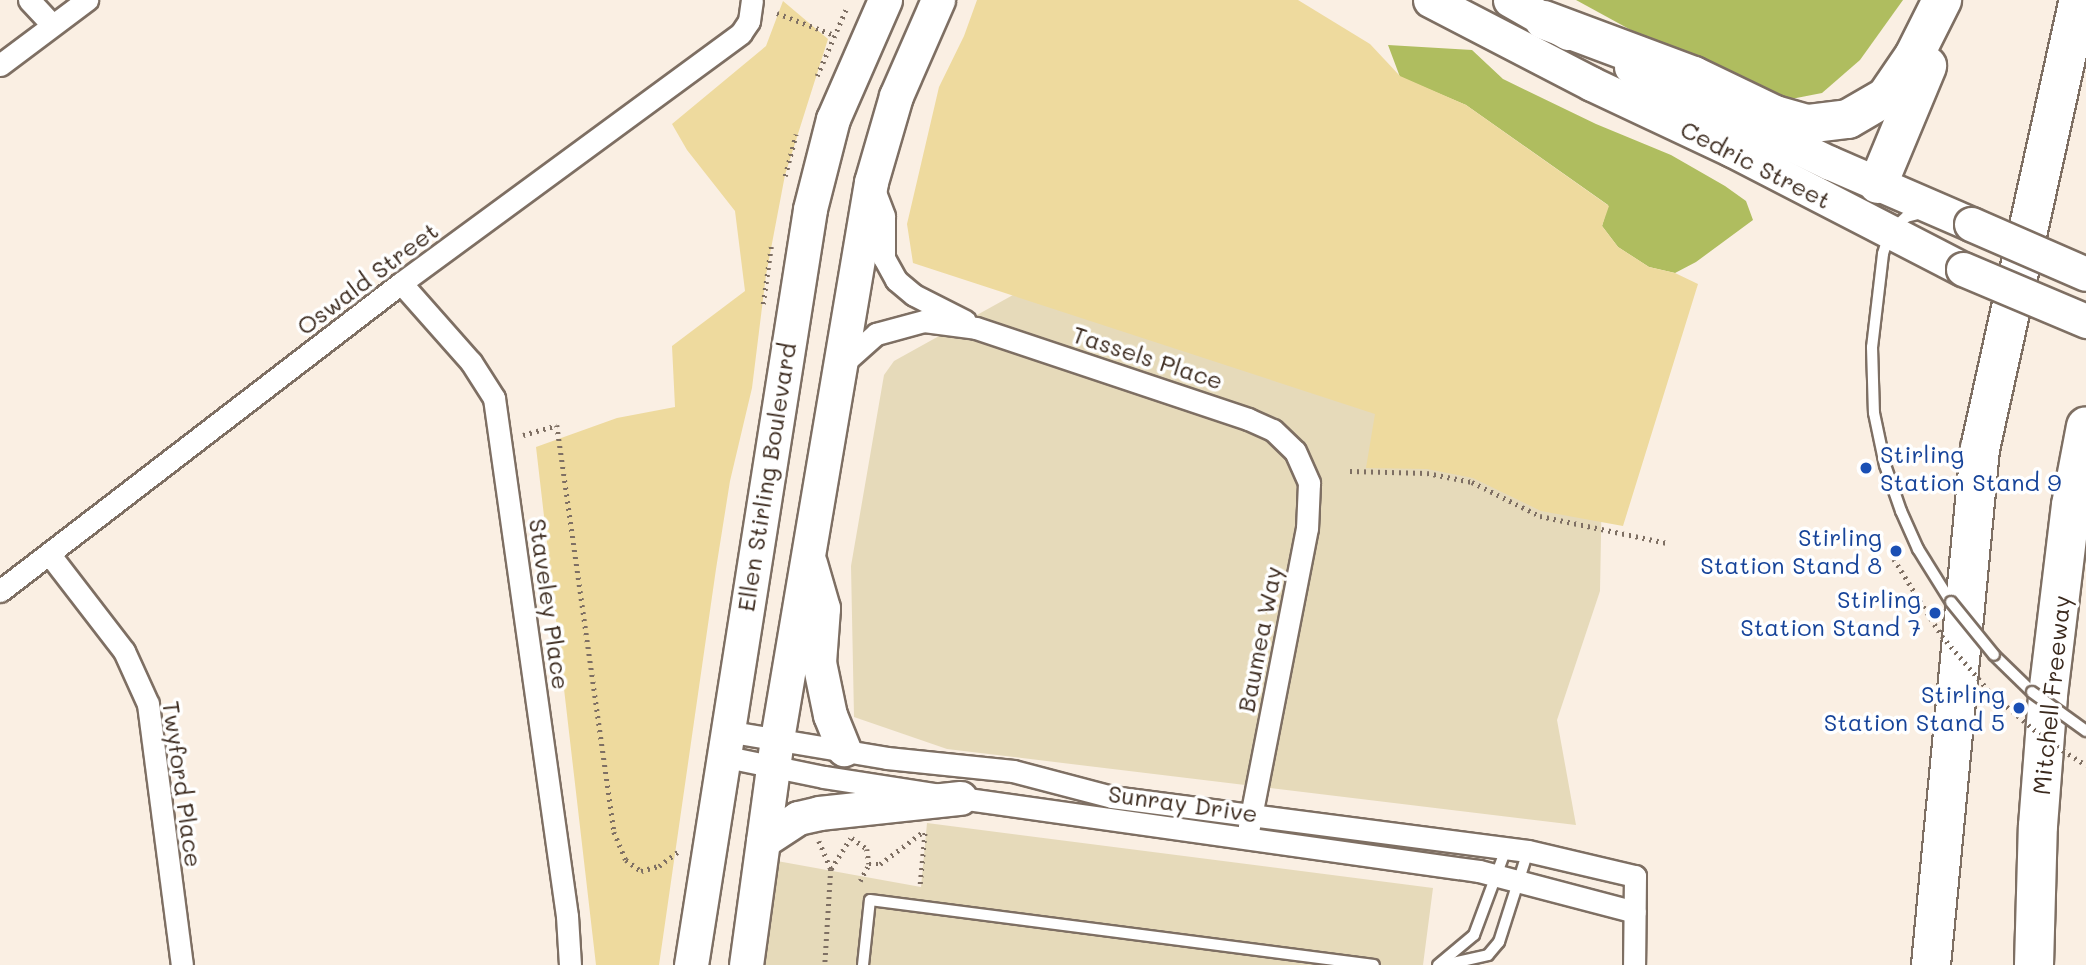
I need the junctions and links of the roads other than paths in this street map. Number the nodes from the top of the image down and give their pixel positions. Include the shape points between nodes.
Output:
1 (29, 0) edge
2 (87, 0) edge
3 (752, 0) edge
4 (885, 0) edge
5 (938, 0) edge
6 (1430, 0) edge
7 (1510, 0) edge
8 (1943, 0) edge
9 (2079, 0) edge
10 (1544, 20) junction
11 (52, 25) junction
12 (0, 65) edge
13 (871, 182) junction
14 (1876, 214) junction
15 (2086, 274) edge
16 (401, 283) junction
17 (2086, 321) edge
18 (976, 328) junction
19 (838, 368) junction
20 (2086, 426) edge
21 (1295, 452) joint
22 (807, 554) junction
23 (50, 555) junction
24 (0, 592) edge
25 (2086, 731) edge
26 (724, 743) junction
27 (844, 749) junction
28 (775, 752) junction
29 (960, 798) junction
30 (1252, 815) junction
31 (1247, 839) junction
32 (764, 841) junction
33 (1506, 849) junction
34 (1528, 851) junction
35 (1497, 876) junction
36 (1519, 882) junction
37 (1635, 912) junction
38 (182, 965) edge
39 (570, 965) edge
40 (691, 965) edge
41 (746, 965) edge
42 (863, 965) edge
43 (1374, 965) edge
44 (1438, 965) edge
45 (1444, 965) edge
46 (1634, 965) edge
47 (1931, 965) edge
48 (2035, 965) edge

1 - 11 street
2 - 11 street
3 - 16 street, Oswald Street via 741,33
4 - 26 main road, Ellen Stirling Boulevard via 833,119 810,209
5 - 13 main road via 896,96
6 - 14 main road, Cedric Street
7 - 10 main road, Cedric Street
8 - 10 highway via 1886,97 1848,120 1807,124 1775,116 1694,76
8 - 14 highway via 1930,59
9 - 47 highway via 1980,449
10 - 14 main road, Cedric Street via 1686,96
11 - 12 street
13 - 18 street, Tassels Place via 884,216 884,258 897,280 914,295
13 - 19 main road
14 - 15 main road, Cedric Street, bridge via 1971,224
14 - 17 main road, Cedric Street, bridge via 1952,264
14 - 25 lane, bridge via 1874,413 1885,465 1919,549 1951,602 1994,655 2032,692
16 - 23 street, Oswald Street
16 - 39 street, Staveley Place via 483,377 494,398 567,916
18 - 19 street, Tassels Place via 924,320 876,334
18 - 21 street, Tassels Place via 1248,419 1273,430
19 - 22 main road
20 - 48 highway, Mitchell Freeway via 2071,505 2048,695 2038,826
21 - 30 street, Baumea Way via 1309,483 1307,528
22 - 27 main road via 823,608 819,662 830,715
22 - 28 main road
23 - 24 street, Oswald Street
23 - 38 street, Twyford Place via 124,651 148,704
26 - 28 street, Sunray Drive
26 - 40 main road, Ellen Stirling Boulevard
27 - 28 street, Sunray Drive
27 - 30 street, Sunray Drive via 1013,771 1112,797
28 - 29 street, Sunray Drive
28 - 32 main road
29 - 31 street, Sunray Drive
29 - 32 main road via 819,813 798,818
30 - 31 street, Baumea Way
30 - 33 street, Sunray Drive
31 - 35 street, Sunray Drive
32 - 41 main road
33 - 34 street, Sunray Drive
33 - 35 lane
34 - 36 lane
34 - 37 street, Sunray Drive via 1635,876
35 - 36 street, Sunray Drive
35 - 44 lane via 1474,934
36 - 37 street, Sunray Drive
36 - 45 lane via 1507,923 1489,955
37 - 46 street
42 - 43 lane via 870,900

